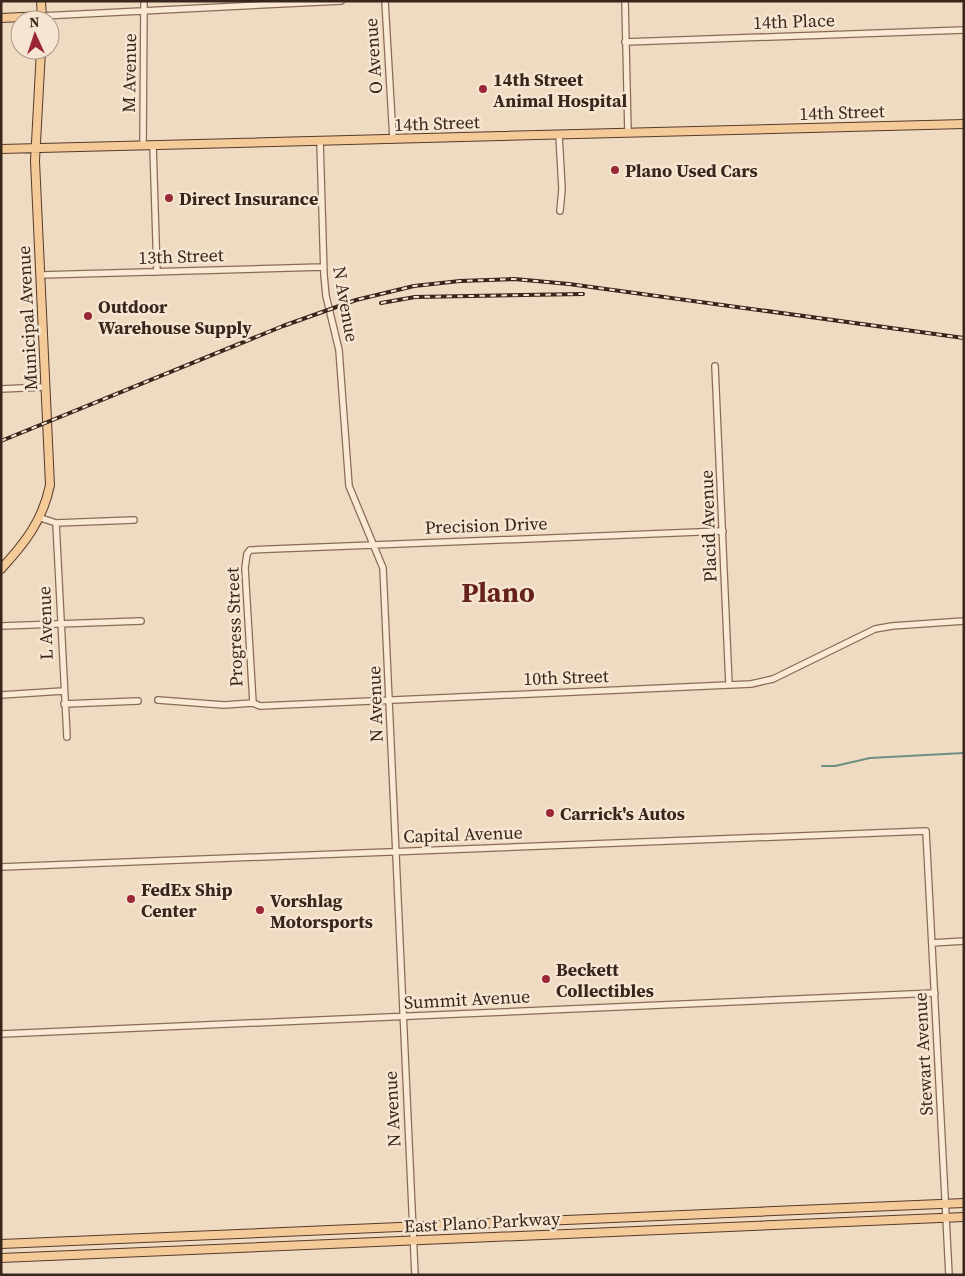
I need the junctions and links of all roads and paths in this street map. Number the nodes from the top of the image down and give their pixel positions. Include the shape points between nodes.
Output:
1 (144, 1) edge
2 (341, 1) edge
3 (385, 1) edge
4 (624, 1) edge
5 (264, 3) edge
6 (145, 12) junction
7 (60, 17) edge
8 (964, 30) edge
9 (625, 42) junction
10 (40, 60) edge
11 (964, 124) edge
12 (628, 133) junction
13 (559, 135) junction
14 (393, 139) junction
15 (320, 141) junction
16 (143, 146) junction
17 (153, 146) junction
18 (1, 149) edge
19 (36, 149) junction
20 (560, 212) dead end
21 (323, 267) junction
22 (158, 272) junction
23 (40, 274) junction
24 (715, 366) dead end
25 (45, 387) junction
26 (1, 389) edge
27 (41, 518) junction
28 (134, 520) dead end
29 (56, 524) junction
30 (723, 531) junction
31 (375, 545) junction
32 (250, 550) joint
33 (1, 569) edge
34 (141, 621) dead end
35 (964, 621) edge
36 (60, 625) junction
37 (1, 626) edge
38 (729, 685) junction
39 (63, 691) junction
40 (1, 695) edge
41 (390, 699) junction
42 (158, 700) dead end
43 (138, 701) dead end
44 (253, 703) junction
45 (64, 704) junction
46 (66, 737) dead end
47 (926, 831) joint
48 (396, 851) junction
49 (1, 867) edge
50 (964, 941) edge
51 (932, 943) junction
52 (935, 993) junction
53 (403, 1016) junction
54 (1, 1034) edge
55 (946, 1204) junction
56 (964, 1204) edge
57 (765, 1210) junction
58 (649, 1216) junction
59 (947, 1217) junction
60 (964, 1217) edge
61 (558, 1220) junction
62 (512, 1222) junction
63 (766, 1225) junction
64 (412, 1227) junction
65 (649, 1229) junction
66 (306, 1231) junction
67 (559, 1233) junction
68 (512, 1235) junction
69 (194, 1236) junction
70 (123, 1239) junction
71 (413, 1240) junction
72 (58, 1242) junction
73 (1, 1244) edge
74 (307, 1245) junction
75 (194, 1249) junction
76 (131, 1252) junction
77 (53, 1256) junction
78 (1, 1258) edge
79 (415, 1275) edge
80 (949, 1275) edge

1 - 6 street, M Avenue
2 - 5 street
3 - 14 street, O Avenue
4 - 9 street
5 - 6 street
6 - 7 street
6 - 16 street, M Avenue
8 - 9 street, 14th Place
9 - 12 street
10 - 19 main road, Municipal Avenue
11 - 12 main road, 14th Street
12 - 13 main road, 14th Street
13 - 14 main road, 14th Street
13 - 20 street
14 - 15 main road, 14th Street
15 - 17 main road, 14th Street
15 - 21 street, N Avenue
16 - 17 main road, 14th Street
16 - 19 main road, 14th Street
17 - 22 street
18 - 19 main road, 14th Street
19 - 23 main road, Municipal Avenue
21 - 22 street, 13th Street
21 - 31 street, N Avenue via 326,296 339,350 349,486
22 - 23 street, 13th Street
23 - 25 main road, Municipal Avenue
24 - 30 street, Placid Avenue
25 - 26 street
25 - 27 main road, Municipal Avenue via 51,474
27 - 29 street
27 - 33 main road, Municipal Avenue
28 - 29 street
29 - 36 street, L Avenue
30 - 31 street, Precision Drive
30 - 38 street, Placid Avenue
31 - 32 street, Precision Drive
31 - 41 street, N Avenue via 383,568
32 - 44 street, Progress Street via 245,568
34 - 36 street
35 - 38 street, 10th Street via 875,629 773,679
36 - 37 street
36 - 39 street, L Avenue
38 - 41 street, 10th Street
39 - 40 street
39 - 45 street, L Avenue
41 - 44 street, 10th Street via 260,706
41 - 48 street, N Avenue
42 - 44 street, 10th Street via 224,705
43 - 45 street
45 - 46 street, L Avenue
47 - 48 street, Capital Avenue
47 - 51 street, Stewart Avenue
48 - 49 street, Capital Avenue
48 - 53 street, N Avenue
50 - 51 street
51 - 52 street, Stewart Avenue
52 - 53 street, Summit Avenue
52 - 55 street, Stewart Avenue
53 - 54 street, Summit Avenue
53 - 64 street, N Avenue
55 - 56 main road, East Plano Parkway
55 - 57 main road, East Plano Parkway
55 - 59 street, Stewart Avenue
57 - 58 main road, East Plano Parkway
57 - 63 main road
58 - 61 main road, East Plano Parkway
58 - 65 main road
59 - 60 main road, East Plano Parkway
59 - 63 main road, East Plano Parkway
59 - 80 street, Stewart Avenue
61 - 62 main road, East Plano Parkway
61 - 67 main road
62 - 64 main road, East Plano Parkway
62 - 68 main road
63 - 65 main road, East Plano Parkway
64 - 66 main road, East Plano Parkway
64 - 71 street, N Avenue
65 - 67 main road, East Plano Parkway
66 - 69 main road, East Plano Parkway
66 - 74 main road
67 - 68 main road, East Plano Parkway
68 - 71 main road, East Plano Parkway
69 - 70 main road, East Plano Parkway
69 - 75 main road
70 - 72 main road, East Plano Parkway
70 - 76 main road
71 - 74 main road, East Plano Parkway
71 - 79 street, N Avenue
72 - 73 main road, East Plano Parkway
72 - 77 main road
74 - 75 main road, East Plano Parkway
75 - 76 main road, East Plano Parkway
76 - 77 main road, East Plano Parkway
77 - 78 main road, East Plano Parkway

